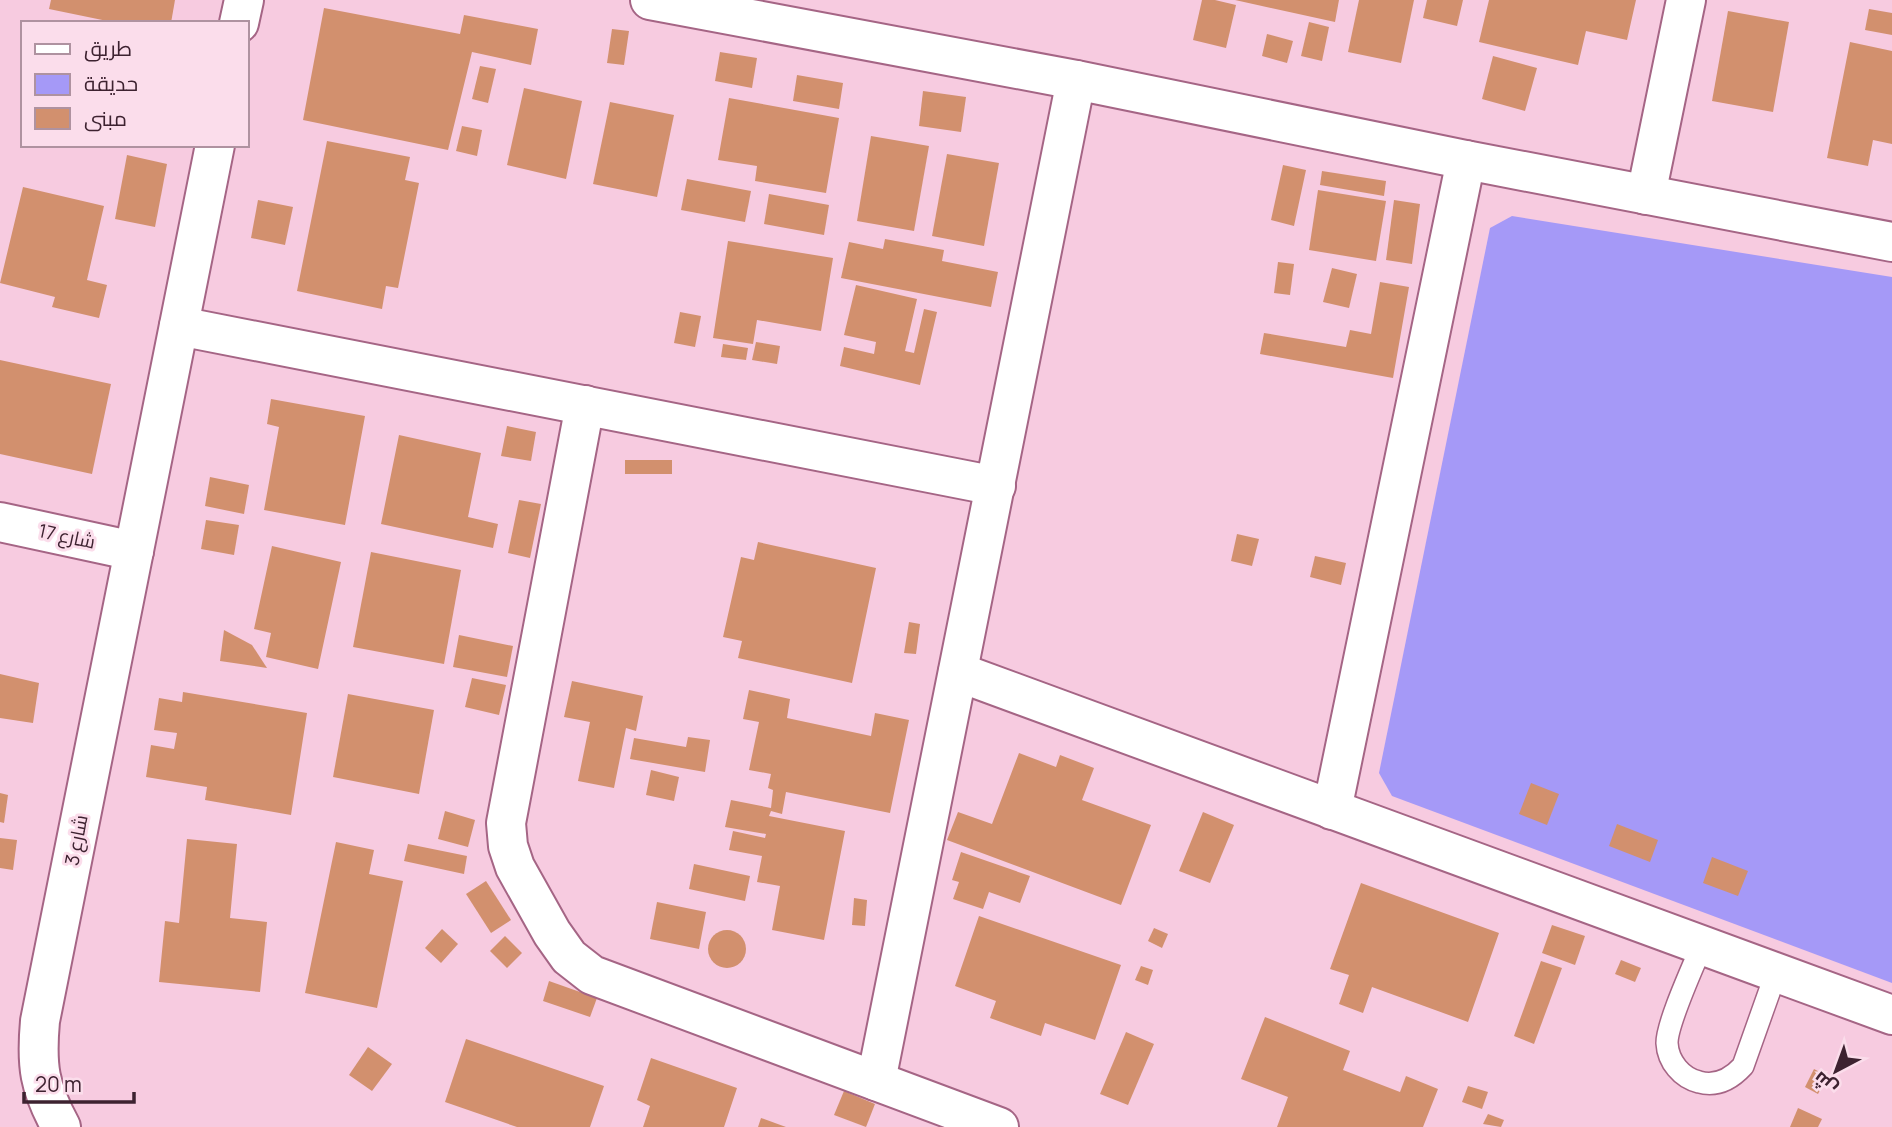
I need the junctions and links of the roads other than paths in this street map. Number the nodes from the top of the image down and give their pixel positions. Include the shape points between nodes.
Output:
1 (244, 0) edge
2 (1686, 0) edge
3 (660, 1) edge
4 (239, 21) edge
5 (1076, 80) junction
6 (215, 147) edge
7 (1466, 160) junction
8 (1646, 195) junction
9 (1892, 243) edge
10 (179, 326) junction
11 (585, 405) junction
12 (996, 486) junction
13 (0, 522) edge
14 (134, 551) junction
15 (958, 672) junction
16 (1332, 810) junction
17 (1702, 945) junction
18 (1776, 973) junction
19 (1892, 1015) edge
20 (876, 1081) junction
21 (61, 1127) edge
22 (999, 1127) edge

1 - 4 street
2 - 8 street
3 - 5 street
5 - 7 street
5 - 12 street
6 - 10 street, شارع 3
7 - 8 street
7 - 16 street
8 - 9 street
10 - 11 street
10 - 14 street, شارع 3
11 - 12 street
11 - 20 street via 509,800 508,846 515,867 563,949 593,975
12 - 15 street
13 - 14 street, شارع 17
14 - 21 street, شارع 3 via 40,1021 37,1057 44,1092
15 - 16 street
15 - 20 street
16 - 17 street
17 - 18 street
17 - 18 lane via 1667,1042 1678,1070 1690,1079 1719,1083 1742,1066
18 - 19 street
20 - 22 street

